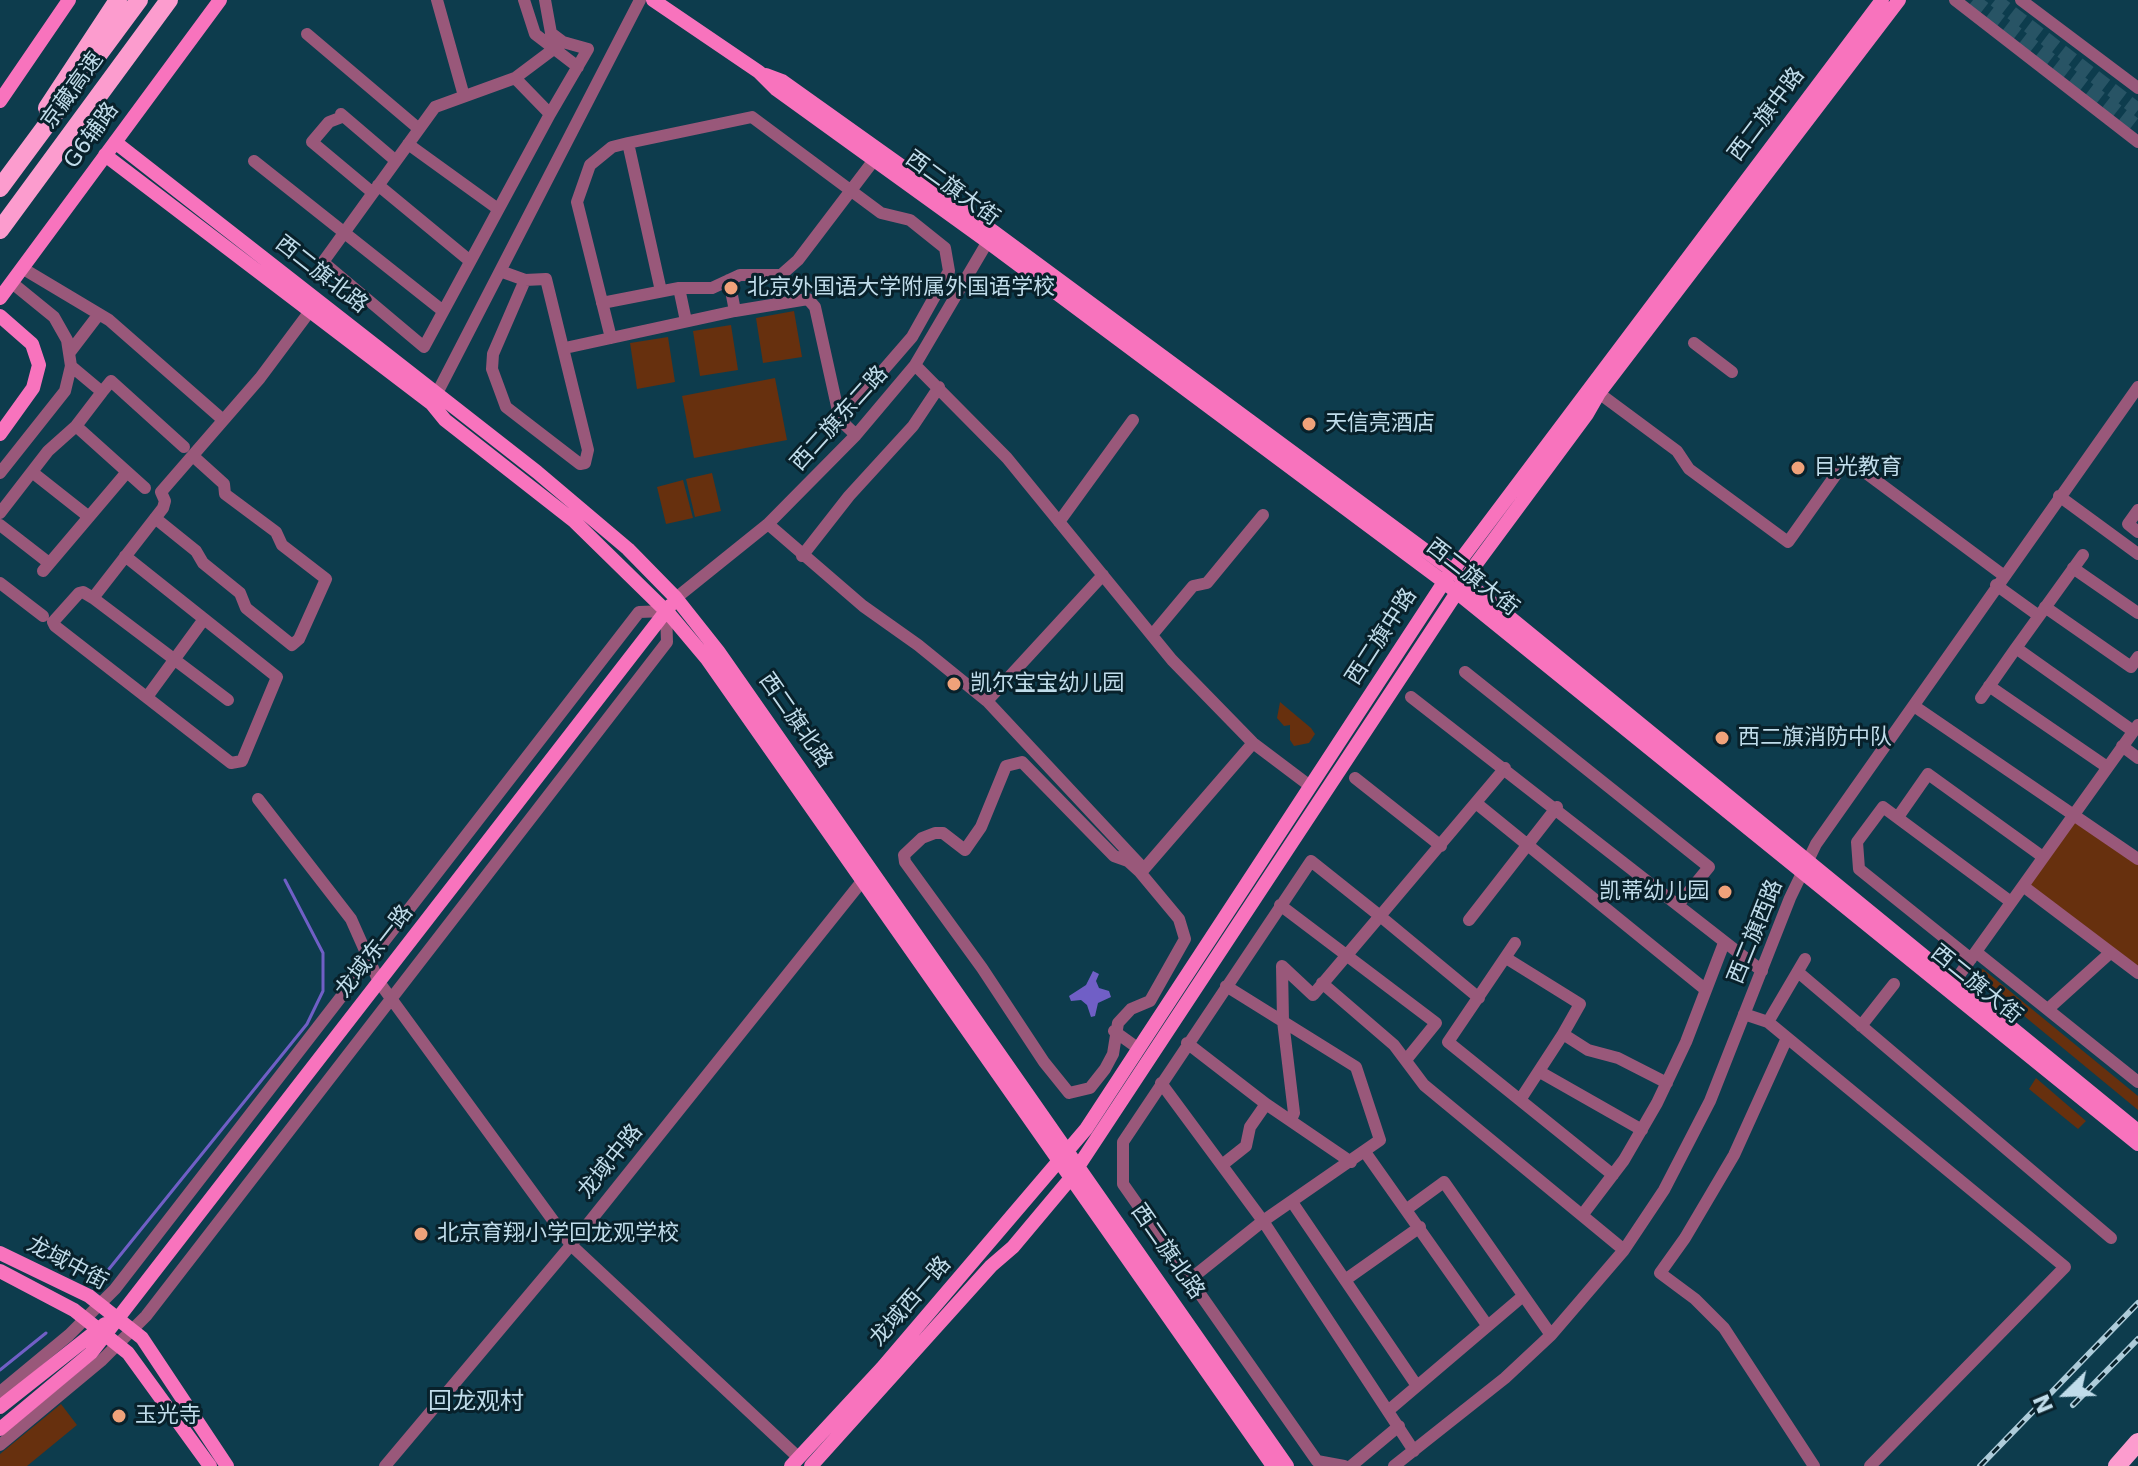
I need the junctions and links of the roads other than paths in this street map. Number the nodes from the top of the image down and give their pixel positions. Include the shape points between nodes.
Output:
1 (69, 0) edge
2 (118, 0) edge
3 (139, 0) edge
4 (169, 0) edge
5 (178, 0) edge
6 (220, 0) edge
7 (437, 0) edge
8 (524, 0) edge
9 (545, 0) edge
10 (640, 0) edge
11 (653, 0) edge
12 (1882, 0) edge
13 (1899, 0) edge
14 (1955, 0) edge
15 (2021, 0) edge
16 (146, 31) junction
17 (307, 34) dead end
18 (558, 46) junction
19 (578, 67) junction
20 (759, 72) junction
21 (515, 78) junction
22 (2138, 88) edge
23 (464, 96) junction
24 (0, 101) edge
25 (550, 114) junction
26 (419, 129) junction
27 (115, 142) junction
28 (2138, 142) edge
29 (628, 143) junction
30 (408, 144) junction
31 (105, 155) junction
32 (874, 160) junction
33 (254, 161) dead end
34 (396, 161) junction
35 (0, 187) edge
36 (376, 189) junction
37 (852, 191) junction
38 (498, 209) junction
39 (0, 230) edge
40 (344, 233) junction
41 (991, 237) junction
42 (470, 261) junction
43 (22, 268) junction
44 (500, 271) junction
45 (781, 275) junction
46 (525, 280) junction
47 (729, 280) junction
48 (11, 282) junction
49 (45, 283) junction
50 (679, 288) junction
51 (661, 291) junction
52 (0, 298) edge
53 (33, 301) junction
54 (786, 301) junction
55 (602, 303) junction
56 (310, 311) junction
57 (443, 311) junction
58 (735, 311) junction
59 (99, 314) junction
60 (1, 320) edge
61 (686, 321) junction
62 (611, 338) junction
63 (1694, 343) dead end
64 (565, 348) junction
65 (70, 352) junction
66 (915, 365) junction
67 (70, 372) junction
68 (1732, 372) dead end
69 (939, 387) junction
70 (2138, 387) edge
71 (1594, 390) junction
72 (102, 392) junction
73 (434, 398) junction
74 (222, 419) junction
75 (840, 420) junction
76 (1133, 420) dead end
77 (0, 422) edge
78 (76, 426) junction
79 (0, 434) edge
80 (856, 435) junction
81 (188, 451) junction
82 (32, 472) junction
83 (127, 472) junction
84 (0, 473) edge
85 (145, 488) dead end
86 (2059, 496) junction
87 (2138, 510) edge
88 (0, 513) edge
89 (1263, 515) dead end
90 (89, 517) junction
91 (155, 518) junction
92 (1059, 522) junction
93 (768, 524) junction
94 (0, 525) edge
95 (2138, 532) edge
96 (2138, 554) edge
97 (2083, 555) dead end
98 (125, 556) junction
99 (802, 556) junction
100 (2073, 568) junction
101 (1103, 575) junction
102 (1999, 580) junction
103 (1454, 581) junction
104 (0, 583) edge
105 (93, 598) junction
106 (676, 598) junction
107 (666, 611) junction
108 (2042, 612) junction
109 (2138, 613) edge
110 (43, 616) dead end
111 (204, 619) junction
112 (1152, 635) junction
113 (2016, 648) junction
114 (2138, 657) edge
115 (175, 660) junction
116 (1465, 672) dead end
117 (1989, 686) junction
118 (147, 697) junction
119 (1411, 697) dead end
120 (1981, 698) dead end
121 (228, 700) dead end
122 (987, 701) junction
123 (1914, 706) junction
124 (2136, 728) edge
125 (1253, 743) junction
126 (2122, 746) junction
127 (2138, 758) edge
128 (2107, 767) junction
129 (1505, 768) junction
130 (1355, 778) dead end
131 (1310, 786) junction
132 (258, 799) dead end
133 (1476, 803) junction
134 (1557, 807) junction
135 (2073, 813) junction
136 (1898, 817) junction
137 (1527, 845) junction
138 (1441, 846) junction
139 (2043, 857) junction
140 (2138, 859) edge
141 (1804, 866) junction
142 (863, 880) junction
143 (2023, 886) junction
144 (2011, 902) junction
145 (1280, 905) junction
146 (1678, 905) junction
147 (1380, 916) junction
148 (1469, 920) dead end
149 (1515, 943) dead end
150 (1724, 943) junction
151 (2110, 953) junction
152 (1973, 955) junction
153 (1346, 956) junction
154 (1506, 958) junction
155 (1805, 959) dead end
156 (1762, 971) junction
157 (1798, 972) junction
158 (2138, 973) edge
159 (1955, 981) junction
160 (379, 982) junction
161 (1322, 983) junction
162 (1894, 984) dead end
163 (1226, 986) junction
164 (1706, 990) junction
165 (391, 998) junction
166 (1479, 998) junction
167 (2048, 1009) junction
168 (1744, 1014) junction
169 (1283, 1021) junction
170 (1768, 1022) junction
171 (1861, 1026) junction
172 (1114, 1031) junction
173 (1563, 1034) junction
174 (1787, 1038) junction
175 (1187, 1043) junction
176 (1139, 1049) junction
177 (1406, 1060) junction
178 (2138, 1062) edge
179 (1540, 1072) junction
180 (2126, 1072) junction
181 (2138, 1082) edge
182 (1161, 1083) junction
183 (1667, 1083) junction
184 (1520, 1100) junction
185 (1266, 1104) junction
186 (1291, 1120) junction
187 (1642, 1130) junction
188 (2138, 1131) edge
189 (2138, 1144) edge
190 (1068, 1150) junction
191 (1365, 1152) junction
192 (1351, 1162) junction
193 (1058, 1163) junction
194 (1080, 1165) junction
195 (1222, 1165) junction
196 (1613, 1175) junction
197 (1070, 1179) junction
198 (1292, 1202) junction
199 (1407, 1209) junction
200 (1583, 1214) junction
201 (1263, 1221) junction
202 (1420, 1227) junction
203 (2111, 1238) dead end
204 (571, 1245) junction
205 (1624, 1250) junction
206 (0, 1253) edge
207 (0, 1271) edge
208 (1345, 1280) junction
209 (1188, 1281) junction
210 (1523, 1296) junction
211 (100, 1304) junction
212 (115, 1317) junction
213 (85, 1319) junction
214 (1487, 1325) junction
215 (131, 1330) junction
216 (100, 1331) junction
217 (1551, 1335) junction
218 (117, 1345) junction
219 (1417, 1386) junction
220 (0, 1392) edge
221 (0, 1407) edge
222 (1389, 1410) junction
223 (1399, 1426) junction
224 (0, 1429) edge
225 (2138, 1442) edge
226 (0, 1445) edge
227 (1414, 1451) junction
228 (800, 1463) edge
229 (210, 1466) edge
230 (227, 1466) edge
231 (385, 1466) edge
232 (1273, 1466) edge
233 (1287, 1466) edge
234 (1344, 1466) edge
235 (1351, 1466) edge
236 (1394, 1466) edge
237 (1814, 1466) edge
238 (1870, 1466) edge
239 (2117, 1466) edge

1 - 24 main road
2 - 35 highway via 73,63
3 - 35 highway, 京藏高速
4 - 16 highway, 京藏高速
5 - 16 highway
6 - 27 main road, G6辅路
7 - 23 street
8 - 18 street via 535,34
9 - 18 street
10 - 44 street
11 - 20 main road, 西二旗大街
12 - 71 main road, 西二旗中路
13 - 71 main road, 西二旗中路
14 - 28 street
15 - 22 street
16 - 39 highway, 京藏高速
17 - 26 street
18 - 19 street
18 - 19 street via 588,49
18 - 21 street
19 - 25 street
20 - 32 main road, 西二旗大街
20 - 41 main road, 西二旗大街 via 782,81
21 - 23 street
21 - 25 street
23 - 26 street via 435,107
25 - 38 street
26 - 30 street
27 - 31 main road, G6辅路
27 - 73 main road, 西二旗北路
29 - 37 street via 752,117
29 - 51 street
29 - 55 street via 603,152 590,165 577,202
30 - 34 street
30 - 38 street
31 - 43 main road, G6辅路
31 - 56 main road, 西二旗北路
32 - 37 street
32 - 41 main road, 西二旗大街
33 - 40 street
34 - 36 street
34 - 36 street via 342,116 312,142
36 - 40 street
36 - 42 street
37 - 45 street
37 - 75 street via 881,213 910,220 938,241 951,265 912,337
38 - 42 street
40 - 57 street
40 - 57 street via 323,262 424,347
41 - 66 street, 西二旗东二路
41 - 103 main road, 西二旗大街
42 - 57 street
43 - 48 main road, G6辅路
43 - 49 street
44 - 46 street
44 - 73 street
45 - 47 street
45 - 54 street
46 - 64 street via 546,279
46 - 64 street via 493,354 492,369 506,407 580,464 588,450
47 - 50 street via 708,288
47 - 58 street
48 - 52 main road, G6辅路
48 - 53 street
49 - 53 street
49 - 59 street
50 - 51 street
50 - 61 street
51 - 55 street
53 - 65 street via 54,317
54 - 58 street
54 - 75 street via 806,299 814,305
55 - 62 street
56 - 73 main road, 西二旗北路
56 - 74 street
58 - 61 street
59 - 65 street
59 - 74 street
60 - 77 main road via 25,346 31,367 27,384
60 - 79 main road via 32,344 39,365 33,388
61 - 62 street
62 - 64 street
63 - 68 street
65 - 67 street
66 - 69 street
66 - 80 street, 西二旗东二路
67 - 72 street
67 - 84 street via 65,391
69 - 92 street
69 - 99 street via 913,426
70 - 86 street, 西二旗西路
71 - 102 street via 1788,542 1847,459
71 - 103 main road, 西二旗中路
72 - 78 street
72 - 81 street via 111,381
73 - 106 main road, 西二旗北路 via 582,508
73 - 107 main road, 西二旗北路 via 445,420 574,521
74 - 81 street
75 - 80 street
76 - 92 street
78 - 82 street
78 - 83 street
80 - 93 street, 西二旗东二路
81 - 91 street via 161,492 165,501
81 - 91 street via 224,484 225,494 326,579 299,639 292,645 246,608 240,593
82 - 88 street
82 - 90 street
83 - 85 street
83 - 90 street
86 - 96 street
86 - 102 street, 西二旗西路
87 - 95 street via 2128,524
89 - 112 street via 1207,583 1193,586
90 - 94 street via 46,567
91 - 98 street
92 - 101 street
93 - 99 street
93 - 106 street, 西二旗东二路
97 - 100 street
98 - 105 street
98 - 111 street
99 - 122 street
100 - 108 street
100 - 109 street
101 - 112 street
101 - 122 street
102 - 108 street
102 - 123 street, 西二旗西路
103 - 131 main road, 西二旗中路
103 - 141 main road, 西二旗大街
103 - 194 main road, 西二旗中路
104 - 110 street
105 - 115 street
105 - 118 street via 79,593 55,626
106 - 107 main road, 龙域东一路
106 - 190 main road, 西二旗北路
107 - 142 main road, 西二旗北路 via 707,659
107 - 160 main road, 龙域东一路
107 - 165 street via 667,642
107 - 211 street via 639,612
108 - 113 street
108 - 114 street via 2131,667
111 - 115 street
111 - 118 street via 277,677 242,761 231,763
112 - 125 street
113 - 117 street
113 - 124 street
115 - 118 street
115 - 121 street
116 - 146 street via 1709,867
117 - 120 street
117 - 128 street
119 - 129 street
122 - 125 street via 1144,869
123 - 135 street
123 - 141 street, 西二旗西路
124 - 126 street
125 - 131 street
126 - 127 street
126 - 128 street
128 - 135 street
129 - 133 street
129 - 134 street
130 - 138 street
131 - 176 main road, 西二旗中路
132 - 160 street via 351,919
133 - 137 street
133 - 138 street
134 - 137 street
134 - 146 street
135 - 139 street
135 - 140 street
136 - 139 street via 1928,774
136 - 144 street
136 - 152 street via 1883,807 1857,842 1859,869
137 - 148 street
137 - 164 street
138 - 147 street
139 - 143 street
141 - 156 street, 西二旗西路
141 - 159 main road, 西二旗大街
141 - 189 main road, 西二旗大街
142 - 193 main road, 西二旗北路
142 - 204 street, 龙域中路
143 - 144 street
143 - 151 street
144 - 152 street
145 - 147 street via 1311,861
145 - 153 street
145 - 163 street
146 - 150 street
147 - 153 street
147 - 166 street
149 - 154 street
150 - 156 street
150 - 164 street
151 - 158 street
151 - 167 street
152 - 159 street
152 - 167 street
153 - 161 street
153 - 177 street via 1436,1023
154 - 166 street
154 - 173 street via 1580,1004
155 - 157 street
156 - 168 street, 西二旗西路
157 - 170 street
157 - 171 street
159 - 188 main road, 西二旗大街
160 - 165 street
160 - 212 main road, 龙域东一路
161 - 169 street via 1313,995 1282,966
161 - 177 street
162 - 171 street
163 - 169 street
163 - 175 street
164 - 183 street
165 - 204 street
165 - 215 street
166 - 184 street via 1448,1042
167 - 180 street
168 - 170 street
168 - 205 street, 西二旗西路 via 1685,1153
169 - 186 street
169 - 191 street via 1356,1067 1380,1140
170 - 174 street
171 - 203 street
172 - 172 street via 1113,1054 1105,1069 1090,1088 1069,1093 905,862 904,855 935,833 965,850 981,827 1006,766 1027,766 1114,856 1139,871 1182,925 1185,944 1150,1001 1131,1009
172 - 176 street
173 - 179 street
173 - 183 street
174 - 237 street via 1734,1155 1660,1273 1724,1328
174 - 238 street via 2065,1267
175 - 182 street
175 - 185 street
176 - 190 main road, 西二旗中路
177 - 200 street via 1424,1085
178 - 180 street
179 - 184 street
179 - 187 street
180 - 181 street
182 - 195 street
182 - 209 street via 1123,1142 1123,1184
183 - 187 street
184 - 196 street
185 - 186 street
185 - 195 street via 1250,1127 1246,1146
186 - 192 street
187 - 196 street
190 - 193 main road, 西二旗中路
190 - 194 main road, 西二旗北路
191 - 192 street
191 - 199 street
192 - 198 street
193 - 197 main road, 西二旗北路
193 - 228 main road, 龙域西一路
194 - 197 main road, 龙域西一路
194 - 233 main road, 西二旗北路
195 - 201 street
196 - 200 street
197 - 228 main road, 龙域西一路 via 1013,1247
197 - 232 main road, 西二旗北路
198 - 201 street
198 - 208 street
199 - 202 street
199 - 210 street via 1444,1182
200 - 205 street
201 - 209 street
201 - 222 street
202 - 208 street
202 - 214 street
204 - 228 street
204 - 231 street, 龙域中路
205 - 217 street, 西二旗西路
206 - 211 main road, 龙域中街
207 - 213 main road, 龙域中街
208 - 219 street
209 - 234 street via 1317,1461
210 - 214 street
210 - 217 street
211 - 212 main road, 龙域中街
211 - 213 street
212 - 215 main road, 龙域中街
212 - 216 main road, 龙域东一路
213 - 216 main road, 龙域中街
213 - 220 street
214 - 219 street
215 - 218 street
215 - 230 main road, 龙域中街 via 142,1338
216 - 218 main road, 龙域中街
216 - 221 main road, 龙域东一路
216 - 224 main road, 龙域东一路 via 91,1353
217 - 227 street, 西二旗西路
218 - 226 street
218 - 229 main road, 龙域中街
219 - 222 street
222 - 223 street
223 - 227 street
223 - 235 street
225 - 239 highway
227 - 236 street, 西二旗西路

